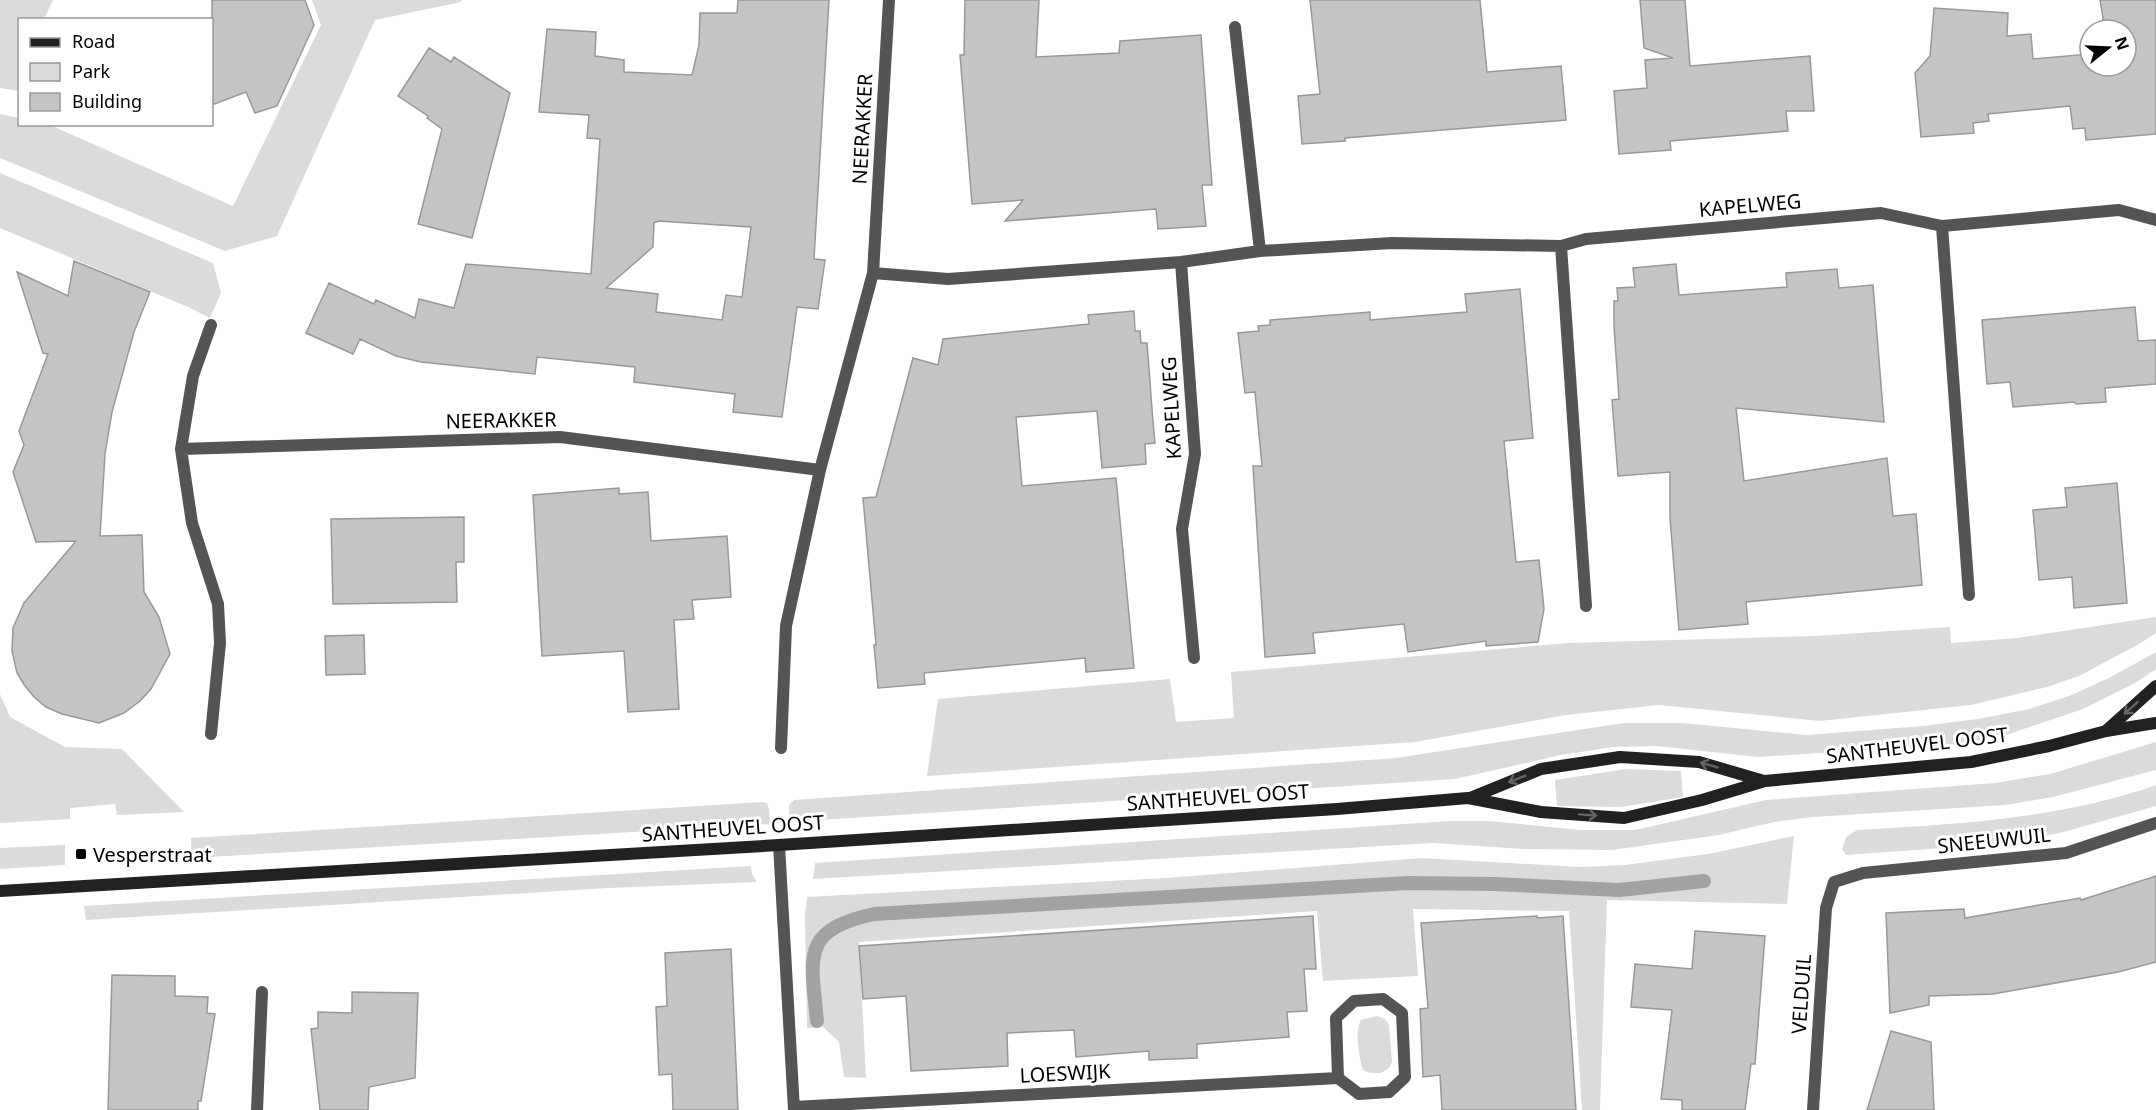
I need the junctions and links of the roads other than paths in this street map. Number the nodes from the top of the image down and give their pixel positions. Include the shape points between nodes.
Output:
1 (889, 0) edge
2 (1235, 27) dead end
3 (2156, 220) edge
4 (1942, 226) junction
5 (1561, 246) junction
6 (1260, 251) junction
7 (1181, 262) junction
8 (873, 273) junction
9 (211, 325) dead end
10 (181, 449) junction
11 (820, 470) junction
12 (1969, 594) dead end
13 (1586, 606) dead end
14 (1194, 658) dead end
15 (2156, 686) edge
16 (2156, 723) edge
17 (2106, 731) junction
18 (211, 734) dead end
19 (781, 748) dead end
20 (1765, 781) junction
21 (1468, 798) junction
22 (2156, 823) edge
23 (779, 845) junction
24 (1834, 882) joint
25 (0, 891) edge
26 (262, 992) dead end
27 (1338, 1078) junction
28 (794, 1109) edge
29 (257, 1110) edge
30 (1813, 1110) edge

1 - 8 street, NEERAKKER
2 - 6 street
3 - 4 street, KAPELWEG via 2119,210
4 - 5 street, KAPELWEG via 1881,213 1586,239
4 - 12 street
5 - 6 street, KAPELWEG via 1392,243
5 - 13 street
6 - 7 street, KAPELWEG
7 - 8 street, KAPELWEG via 948,279
7 - 14 street, KAPELWEG via 1196,454 1182,529
8 - 11 street, NEERAKKER
9 - 10 street via 193,375
10 - 11 street, NEERAKKER via 560,437
10 - 18 street via 192,523 218,604 220,643
11 - 19 street, NEERAKKER via 786,626
15 -> 17 street, SANTHEUVEL OOST
16 - 17 street, SANTHEUVEL OOST
17 - 20 street, SANTHEUVEL OOST via 1971,762
21 -> 20 street, SANTHEUVEL OOST via 1541,812 1624,818
20 -> 21 street, SANTHEUVEL OOST via 1699,762 1620,757 1541,769
21 - 23 street, SANTHEUVEL OOST
22 - 24 street, SNEEUWUIL via 2066,853 1863,873
23 - 25 street, SANTHEUVEL OOST
23 - 28 street, LOESWIJK
24 - 30 street, VELDUIL via 1826,908
26 - 29 street
27 - 27 street via 1359,1094 1389,1092 1406,1077 1402,1013 1383,999 1354,1001 1336,1018
27 - 28 street, LOESWIJK

